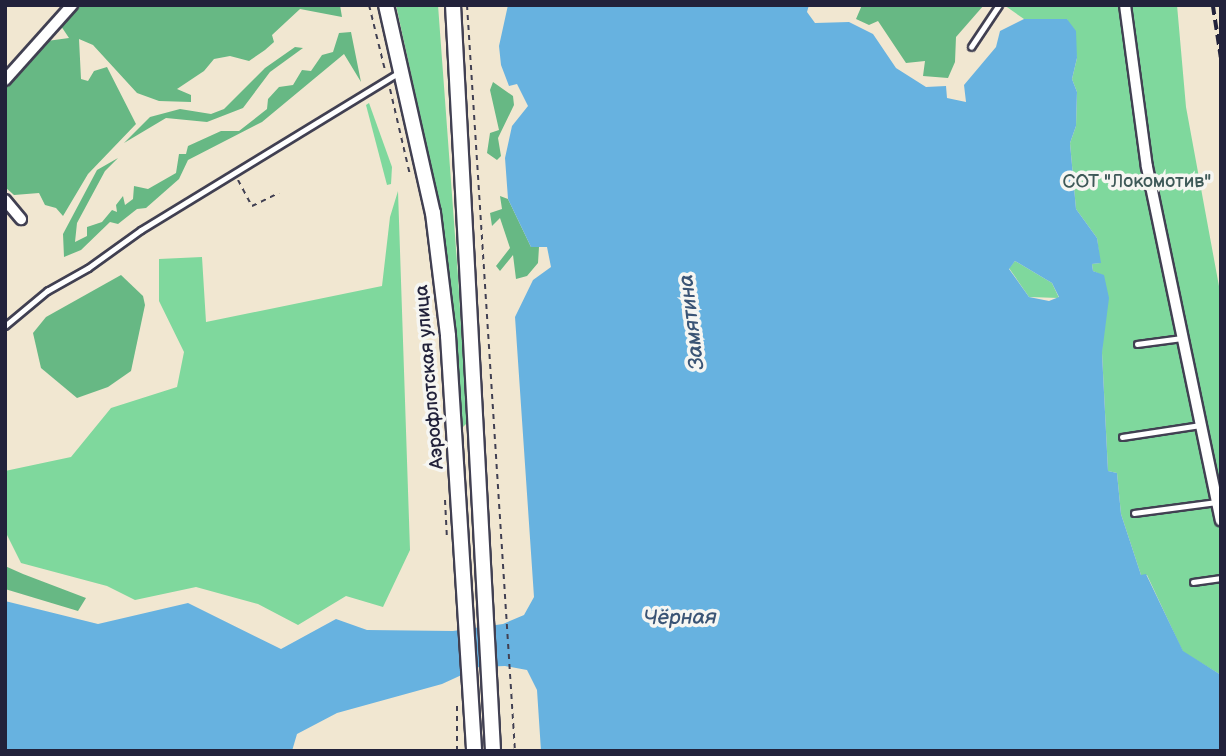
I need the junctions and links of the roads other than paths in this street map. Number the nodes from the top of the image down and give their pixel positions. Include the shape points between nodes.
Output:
1 (72, 5) edge
2 (387, 5) edge
3 (453, 5) edge
4 (999, 5) edge
5 (1125, 5) edge
6 (971, 47) dead end
7 (404, 70) junction
8 (5, 80) edge
9 (5, 200) edge
10 (21, 219) dead end
11 (5, 326) edge
12 (1183, 338) junction
13 (1137, 344) dead end
14 (1201, 425) junction
15 (1122, 437) dead end
16 (1217, 502) junction
17 (1134, 513) dead end
18 (1221, 520) edge
19 (1221, 578) edge
20 (1193, 582) dead end
21 (474, 751) edge
22 (493, 751) edge

1 - 8 street
2 - 7 main road, Аэрофлотская улица
3 - 22 main road
4 - 6 lane
5 - 12 street via 1147,167
7 - 11 lane via 47,291
7 - 21 main road, Аэрофлотская улица via 433,213 448,336 466,593 464,692
9 - 10 street
12 - 13 lane
12 - 14 street
14 - 15 lane
14 - 16 street
16 - 17 lane
16 - 18 street
19 - 20 lane

